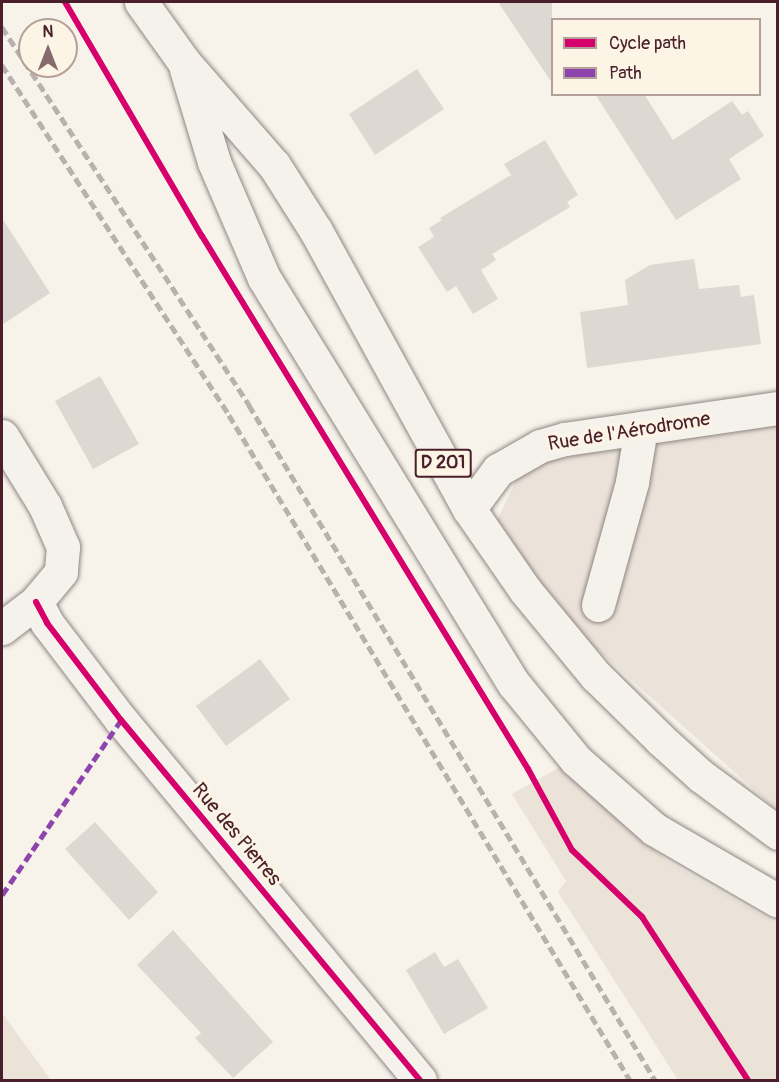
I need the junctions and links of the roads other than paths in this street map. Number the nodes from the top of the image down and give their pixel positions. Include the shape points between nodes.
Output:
1 (141, 2) edge
2 (184, 62) junction
3 (777, 408) edge
4 (641, 428) junction
5 (2, 436) edge
6 (469, 509) junction
7 (36, 602) junction
8 (598, 605) dead end
9 (2, 628) edge
10 (777, 833) edge
11 (777, 901) edge
12 (420, 1080) edge

1 - 2 main road, D 201
2 - 6 main road, D 201 via 274,165 316,231
2 - 11 main road, D 201 via 218,173 264,278 514,684 576,760 654,829
3 - 4 main road, Rue de l'Aérodrome
4 - 6 main road, Rue de l'Aérodrome via 565,439 529,451 498,470
4 - 8 main road via 632,482
5 - 7 main road via 45,506 63,547 61,572
6 - 10 main road, D 201 via 525,590 596,676 701,776
7 - 9 main road
7 - 12 main road, Rue des Pierres via 47,623 122,720

